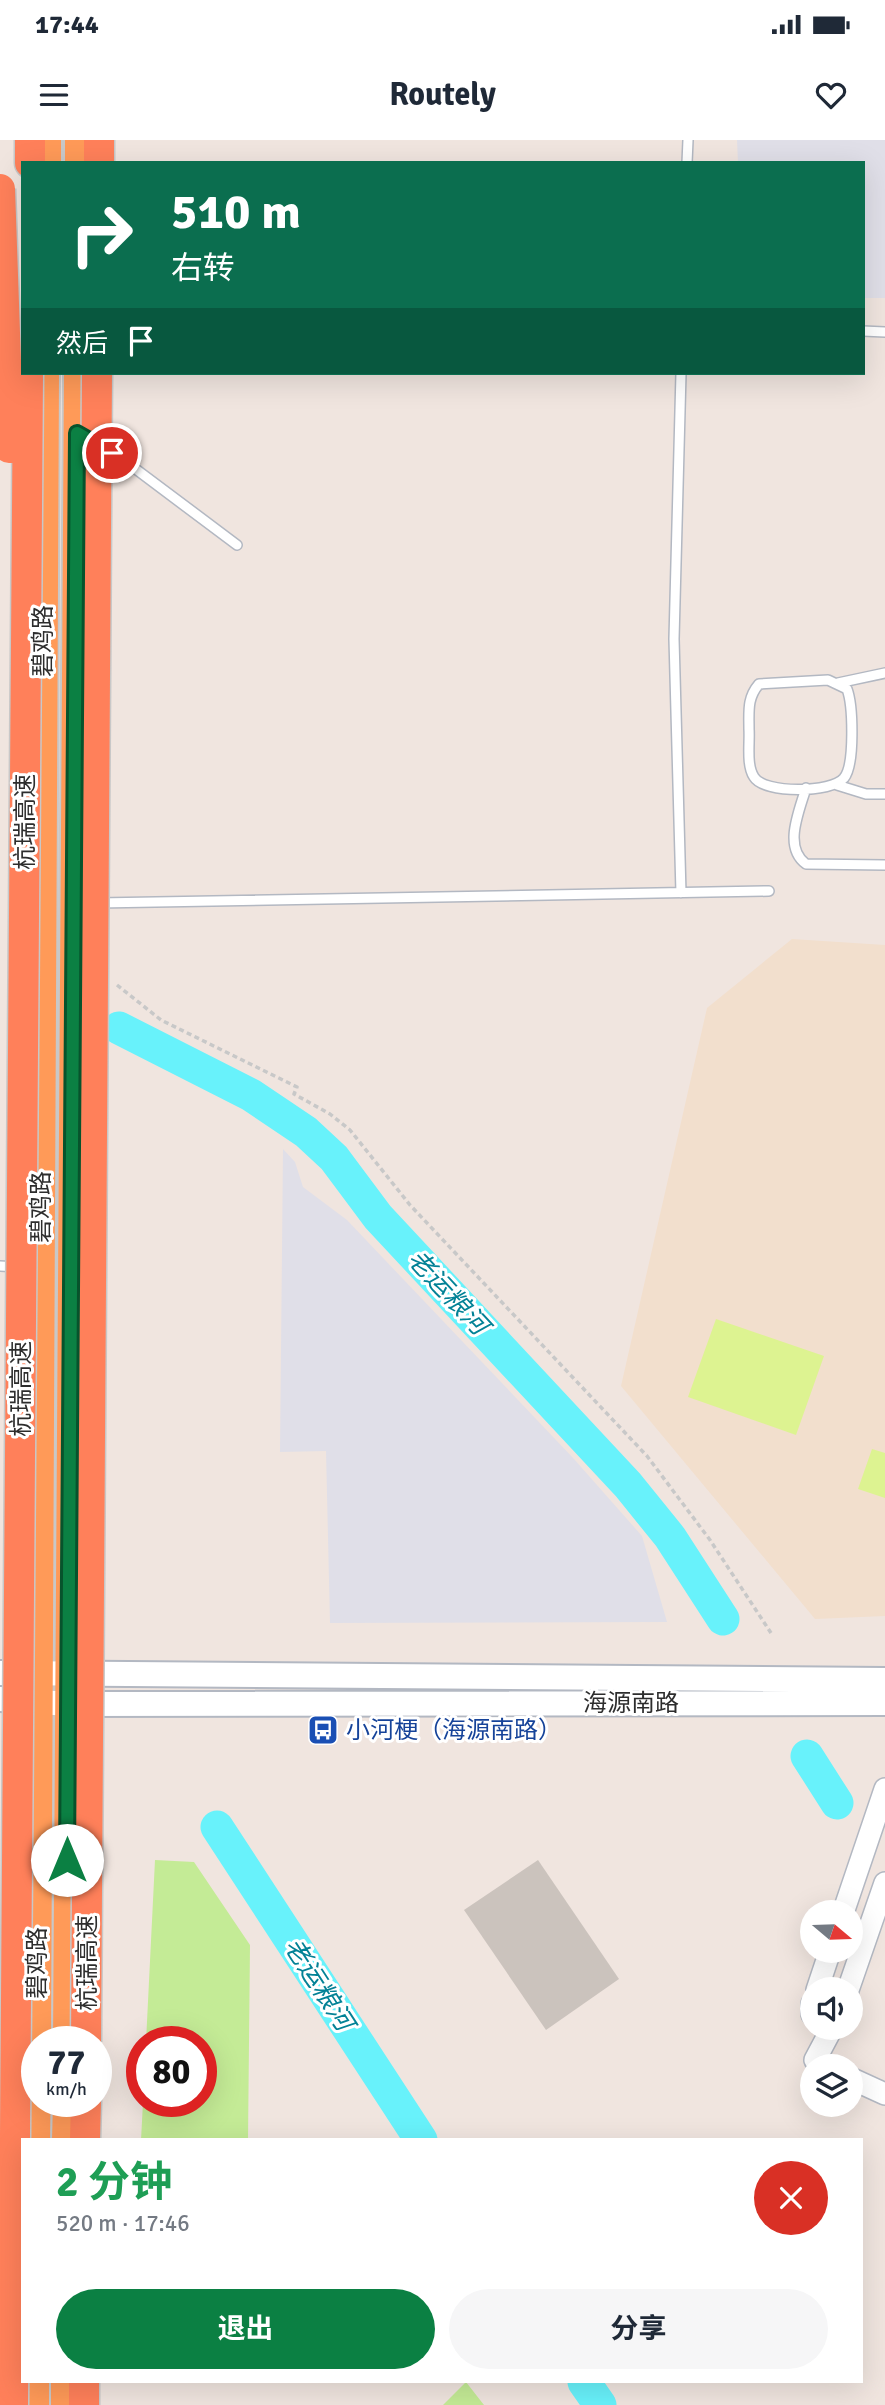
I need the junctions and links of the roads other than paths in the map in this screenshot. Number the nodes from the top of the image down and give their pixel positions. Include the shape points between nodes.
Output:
1 (30, 140) edge
2 (47, 140) edge
3 (688, 140) edge
4 (30, 161) edge
5 (47, 161) edge
6 (687, 161) edge
7 (0, 189) edge
8 (865, 331) edge
9 (885, 332) edge
10 (28, 375) edge
11 (45, 375) edge
12 (78, 375) edge
13 (97, 375) edge
14 (681, 375) edge
15 (77, 433) junction
16 (0, 443) edge
17 (45, 448) junction
18 (237, 545) dead end
19 (885, 673) edge
20 (838, 682) junction
21 (837, 785) junction
22 (806, 788) junction
23 (885, 794) edge
24 (885, 865) edge
25 (769, 891) dead end
26 (681, 893) junction
27 (75, 904) junction
28 (24, 923) junction
29 (0, 1266) edge
30 (40, 1267) junction
31 (0, 1673) edge
32 (39, 1673) junction
33 (68, 1673) junction
34 (885, 1680) edge
35 (0, 1699) edge
36 (39, 1703) junction
37 (885, 1703) edge
38 (68, 1704) junction
39 (885, 1789) edge
40 (885, 1883) edge
41 (847, 1900) edge
42 (852, 1977) edge
43 (37, 2026) edge
44 (67, 2026) edge
45 (86, 2026) edge
46 (863, 2084) edge
47 (885, 2094) edge
48 (36, 2117) edge
49 (66, 2117) edge
50 (86, 2117) edge
51 (36, 2138) edge
52 (66, 2138) edge
53 (85, 2138) edge
54 (35, 2383) edge
55 (65, 2383) edge
56 (84, 2383) edge
57 (13, 2405) edge
58 (35, 2405) edge
59 (65, 2405) edge
60 (84, 2405) edge

1 - 4 highway
2 - 5 highway
3 - 6 lane
7 - 28 highway, bridge
8 - 9 lane
10 - 28 highway, 杭瑞高速, bridge
11 - 17 highway, 碧鸡路
12 - 15 highway, 碧鸡路
13 - 45 highway, 杭瑞高速, bridge
14 - 26 lane via 674,639
15 - 18 lane via 129,464
15 - 27 highway, 碧鸡路
16 - 17 lane
17 - 30 highway, 碧鸡路
19 - 20 lane
20 - 21 lane via 851,699 850,766
20 - 22 lane via 760,684 749,702 754,779 775,789
21 - 22 lane
21 - 23 lane via 866,794
22 - 24 lane via 797,821 797,857 806,864
25 - 26 lane
26 - 27 lane
27 - 33 highway, 碧鸡路
28 - 57 highway, 杭瑞高速, bridge
29 - 30 lane
30 - 32 highway, 碧鸡路
31 - 32 main road, 海源南路
32 - 33 main road, 海源南路
32 - 36 highway, 碧鸡路
33 - 34 main road, 海源南路
33 - 38 highway, 碧鸡路
35 - 36 main road, 海源南路
36 - 38 main road, 海源南路
36 - 43 highway, 碧鸡路
37 - 38 main road, 海源南路
38 - 44 highway, 碧鸡路
39 - 41 street
40 - 42 street
46 - 47 street
48 - 51 highway
49 - 52 highway
50 - 53 highway
54 - 58 highway
55 - 59 highway
56 - 60 highway

